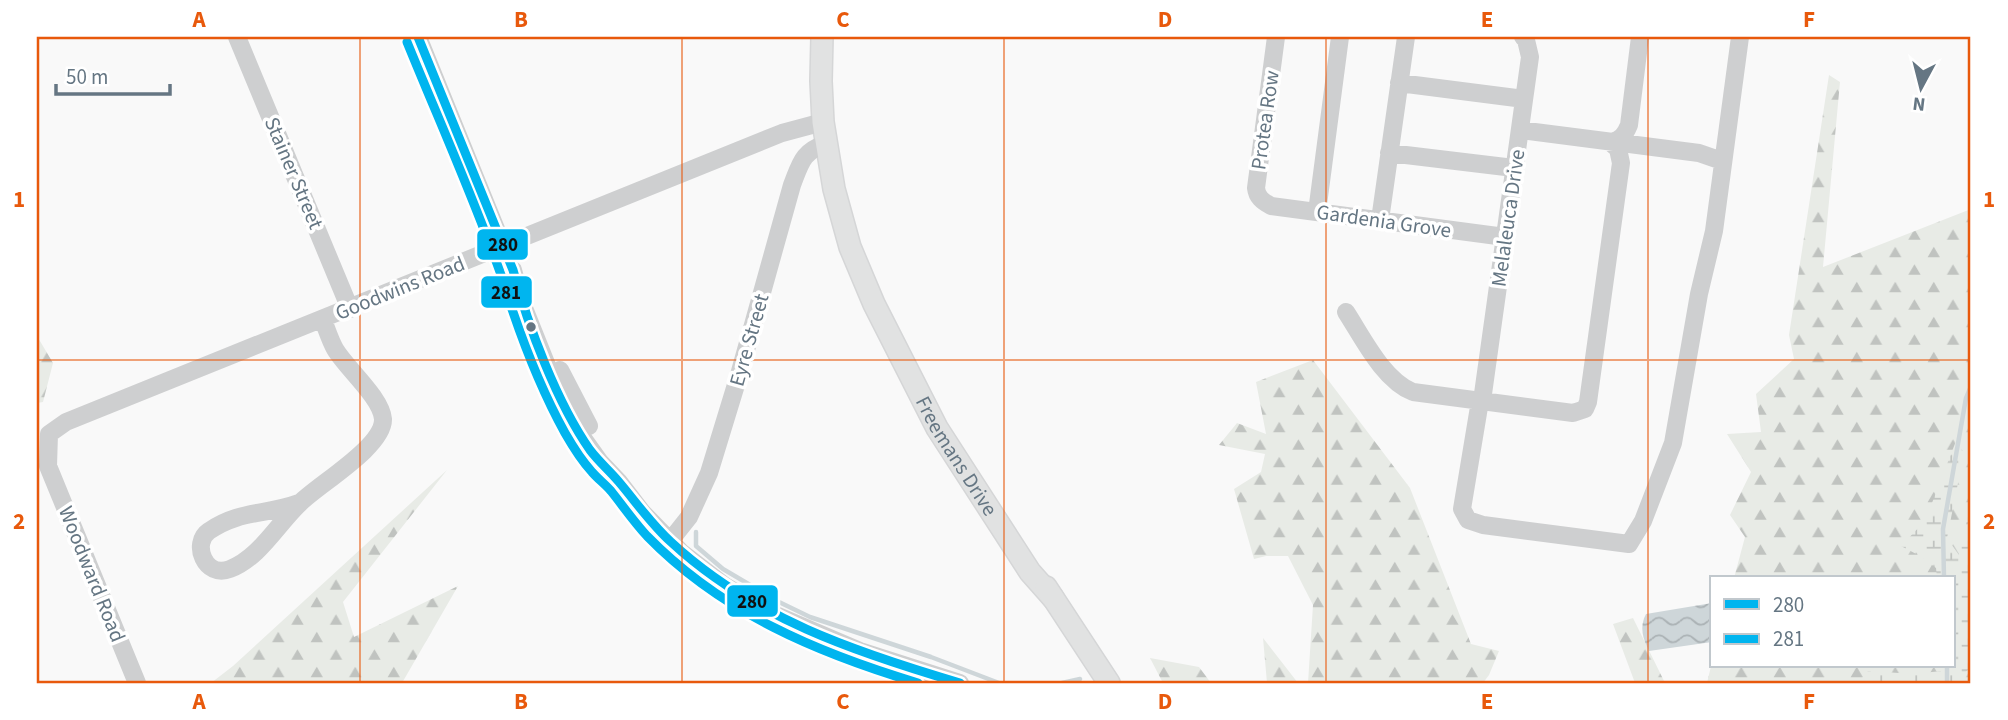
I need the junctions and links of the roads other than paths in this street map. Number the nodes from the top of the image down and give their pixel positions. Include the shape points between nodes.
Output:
1 (237, 37) edge
2 (418, 37) edge
3 (822, 37) edge
4 (1276, 37) edge
5 (1340, 37) edge
6 (1406, 37) edge
7 (1523, 37) edge
8 (1640, 37) edge
9 (1740, 37) edge
10 (1399, 83) junction
11 (1524, 99) junction
12 (1520, 130) junction
13 (825, 132) junction
14 (1611, 143) junction
15 (1389, 153) junction
16 (1723, 161) junction
17 (1514, 168) junction
18 (1263, 201) joint
19 (1317, 212) junction
20 (1380, 220) junction
21 (1505, 237) junction
22 (503, 245) junction
23 (350, 309) junction
24 (1346, 312) dead end
25 (323, 320) junction
26 (1481, 401) junction
27 (48, 466) joint
28 (299, 503) junction
29 (670, 541) junction
30 (137, 683) edge
31 (960, 683) edge
32 (1109, 683) edge

1 - 23 street, Stainer Street
2 - 22 street
3 - 13 main road, Freemans Drive
4 - 18 street, Protea Row via 1256,188
5 - 19 street
6 - 10 street
7 - 11 street, Melaleuca Drive via 1530,57
8 - 14 street via 1629,125 1625,135
9 - 16 street
10 - 11 street
10 - 15 street
11 - 12 street, Melaleuca Drive
12 - 14 street
12 - 17 street, Melaleuca Drive
13 - 22 street, Goodwins Road via 782,133
13 - 29 street, Eyre Street via 802,161 792,186 709,473 689,517
13 - 32 main road, Freemans Drive via 850,247 937,428
14 - 16 street via 1699,153
14 - 26 street via 1618,149 1621,163 1585,409 1573,414
15 - 17 street
15 - 20 street
16 - 26 street, Melaleuca Drive via 1673,443 1643,521 1629,544 1468,520 1462,509
17 - 21 street, Melaleuca Drive
18 - 19 street, Gardenia Grove
19 - 20 street, Gardenia Grove
20 - 21 street, Gardenia Grove
21 - 26 street, Melaleuca Drive
22 - 23 street, Goodwins Road
22 - 29 street via 553,356 619,482
23 - 25 street, Goodwins Road
24 - 26 street via 1377,360 1405,389
25 - 27 street, Goodwins Road via 66,422 49,434
25 - 28 street via 336,351 376,402 383,419 380,432 362,454
27 - 30 street, Woodward Road
28 - 28 street via 245,561 224,572 208,567 201,544 216,526
29 - 31 street via 716,580 771,614 860,651

